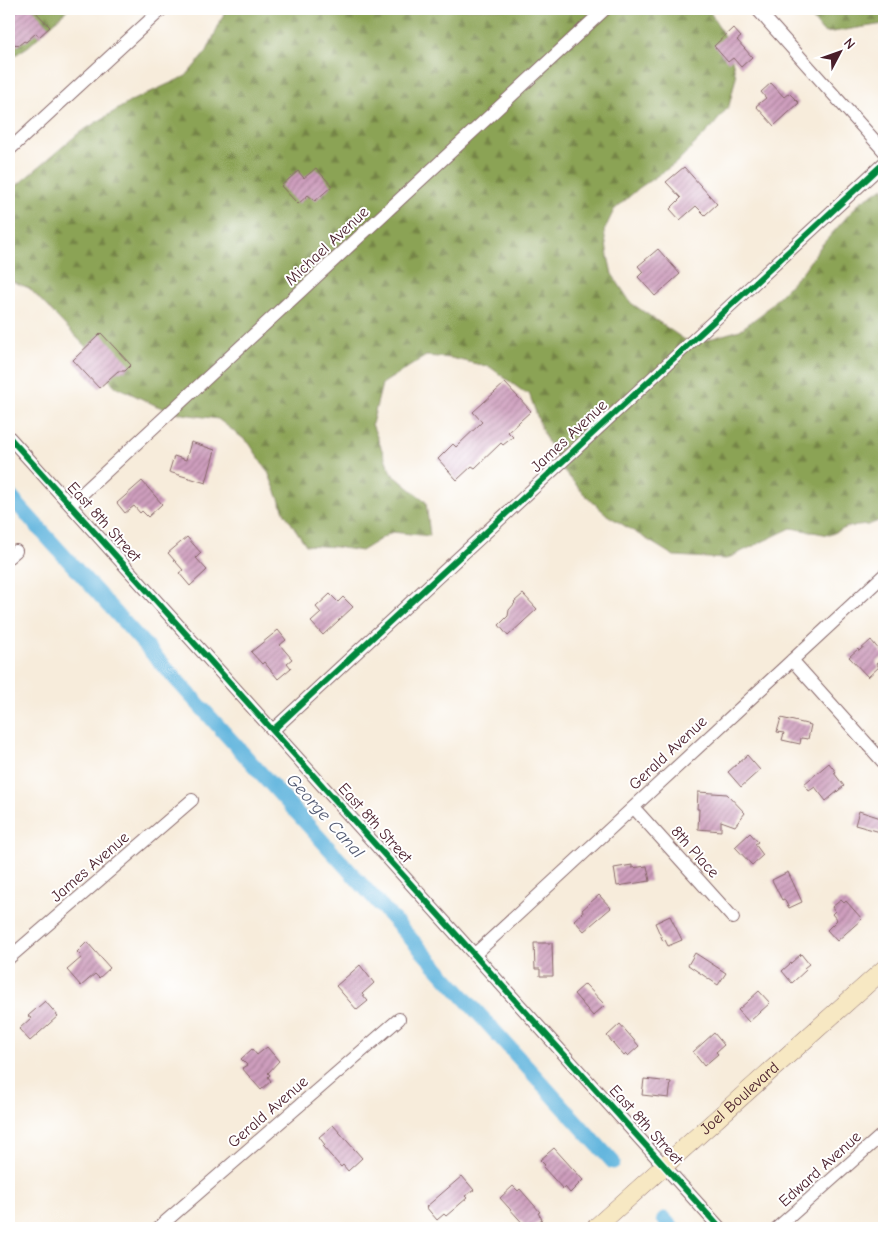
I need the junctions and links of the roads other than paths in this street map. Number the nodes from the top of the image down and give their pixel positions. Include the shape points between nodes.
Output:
1 (162, 9) edge
2 (605, 9) edge
3 (756, 9) edge
4 (9, 150) edge
5 (884, 151) edge
6 (884, 163) edge
7 (9, 437) edge
8 (70, 505) junction
9 (884, 575) edge
10 (792, 660) junction
11 (273, 730) junction
12 (884, 762) edge
13 (192, 800) dead end
14 (634, 808) junction
15 (733, 918) dead end
16 (474, 955) junction
17 (9, 958) edge
18 (884, 970) edge
19 (399, 1019) dead end
20 (884, 1133) edge
21 (665, 1166) junction
22 (158, 1228) edge
23 (595, 1228) edge
24 (720, 1228) edge
25 (777, 1228) edge

1 - 4 street
2 - 8 street, Michael Avenue
3 - 5 street
6 - 11 street, James Avenue
7 - 8 street, East 8th Street
8 - 11 street, East 8th Street
9 - 10 street, Gerald Avenue
10 - 12 street
10 - 14 street, Gerald Avenue
11 - 16 street, East 8th Street
13 - 17 street, James Avenue
14 - 15 street, 8th Place
14 - 16 street, Gerald Avenue
16 - 21 street, East 8th Street
18 - 21 main road, Joel Boulevard
19 - 22 street, Gerald Avenue
20 - 25 street, Edward Avenue
21 - 23 main road, Joel Boulevard
21 - 24 street, East 8th Street

